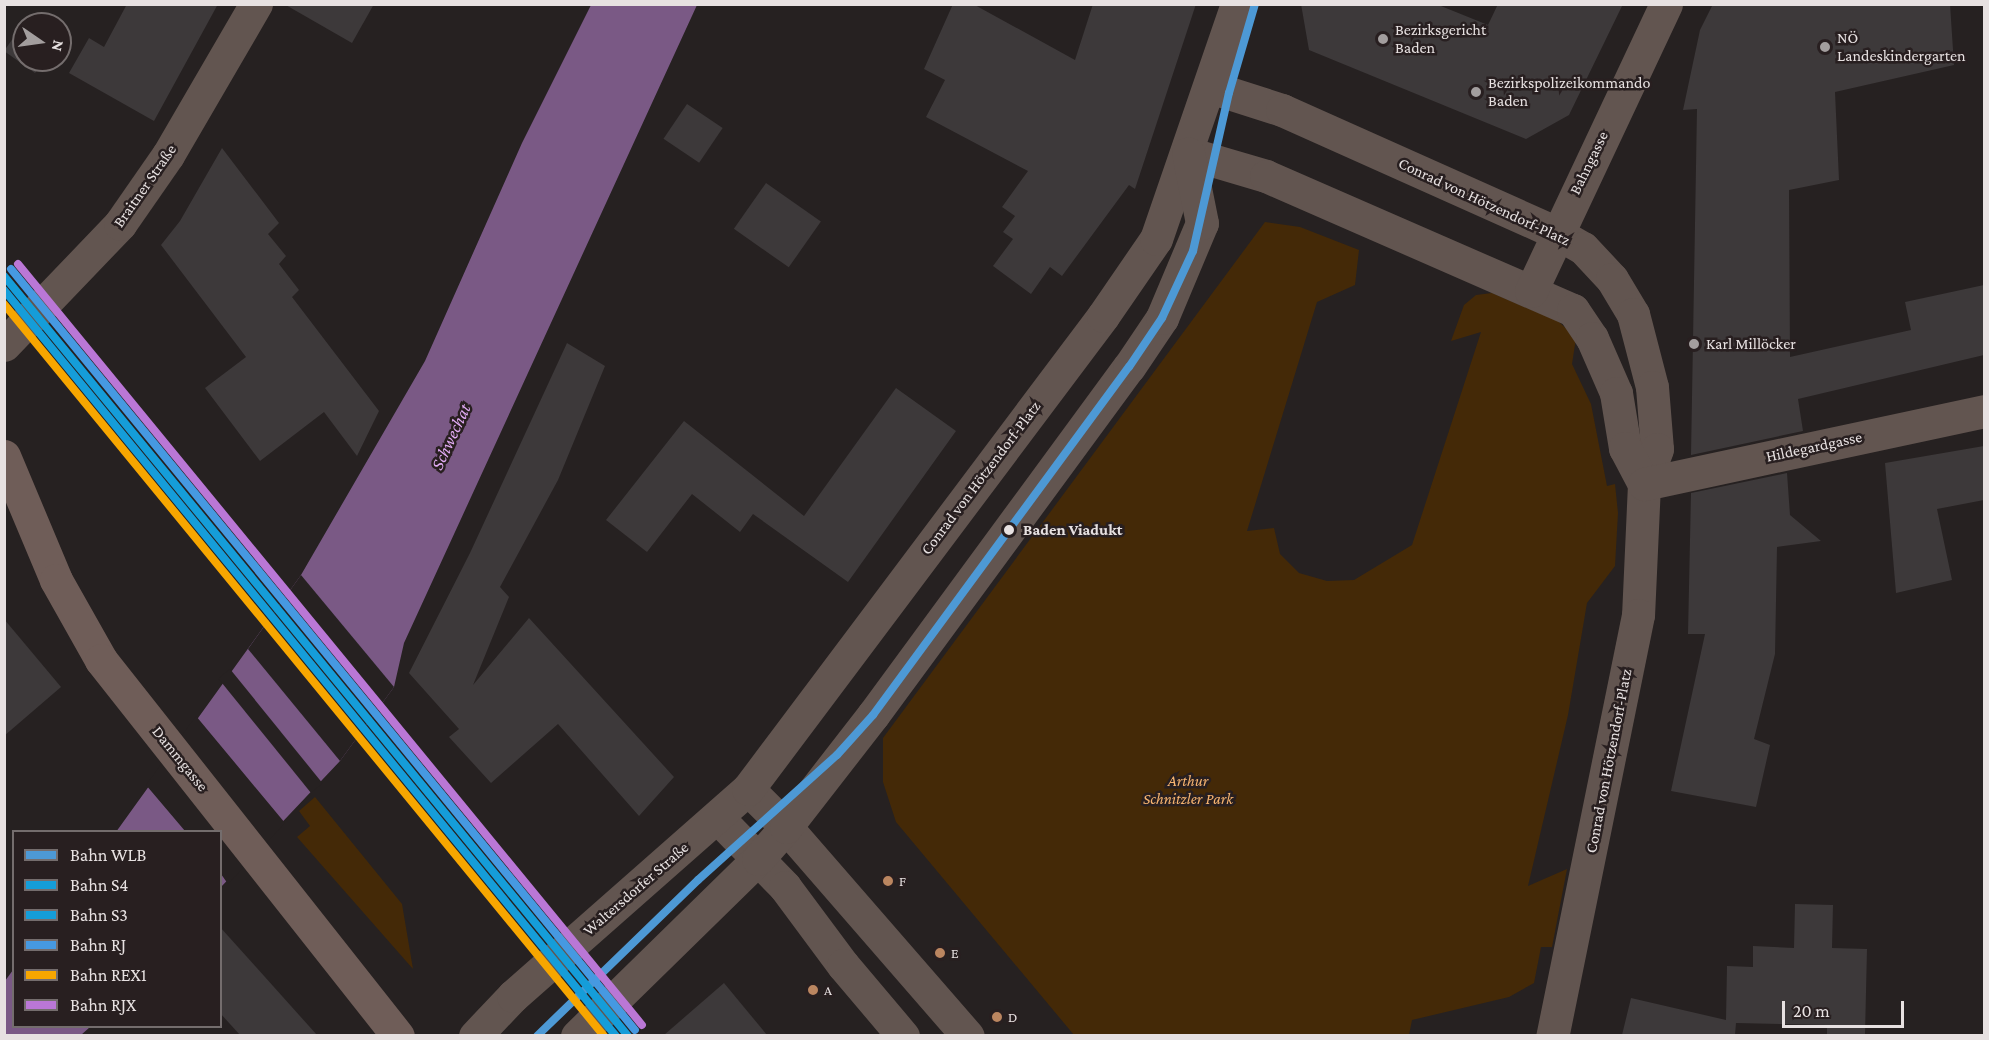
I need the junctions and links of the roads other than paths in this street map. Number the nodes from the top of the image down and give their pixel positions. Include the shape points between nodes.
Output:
1 (256, 4) edge
2 (1237, 4) edge
3 (1666, 4) edge
4 (1210, 87) junction
5 (1188, 153) junction
6 (1555, 232) junction
7 (1531, 291) junction
8 (4, 345) edge
9 (1984, 411) edge
10 (4, 456) edge
11 (1644, 484) junction
12 (748, 789) junction
13 (718, 818) junction
14 (786, 827) junction
15 (758, 859) junction
16 (398, 1035) edge
17 (475, 1035) edge
18 (577, 1035) edge
19 (903, 1035) edge
20 (968, 1035) edge
21 (1552, 1035) edge

1 - 8 street, Braitner Straße via 168,155 120,224
2 - 4 street
3 - 6 street, Bahngasse
4 - 5 street, Conrad von Hötzendorf-Platz
4 - 6 street, Conrad von Hötzendorf-Platz via 1282,110
5 - 7 street via 1266,176
5 - 12 street, Conrad von Hötzendorf-Platz via 1156,239 1103,316
5 - 14 street, Conrad von Hötzendorf-Platz via 1202,223 1162,318 873,716
6 - 7 street, Bahngasse
6 - 11 street, Conrad von Hötzendorf-Platz via 1583,248 1612,279 1633,314 1652,387 1657,449
7 - 11 street via 1573,310 1592,338 1616,393 1625,448
9 - 11 street, Hildegardgasse
10 - 16 main road, Dammgasse via 61,590 101,660
11 - 21 street, Conrad von Hötzendorf-Platz via 1638,615
12 - 13 street, Conrad von Hötzendorf-Platz
12 - 14 street
13 - 15 street
13 - 17 street, Waltersdorfer Straße via 513,996
14 - 15 street
14 - 20 street
15 - 18 street
15 - 19 street via 785,886 843,965

